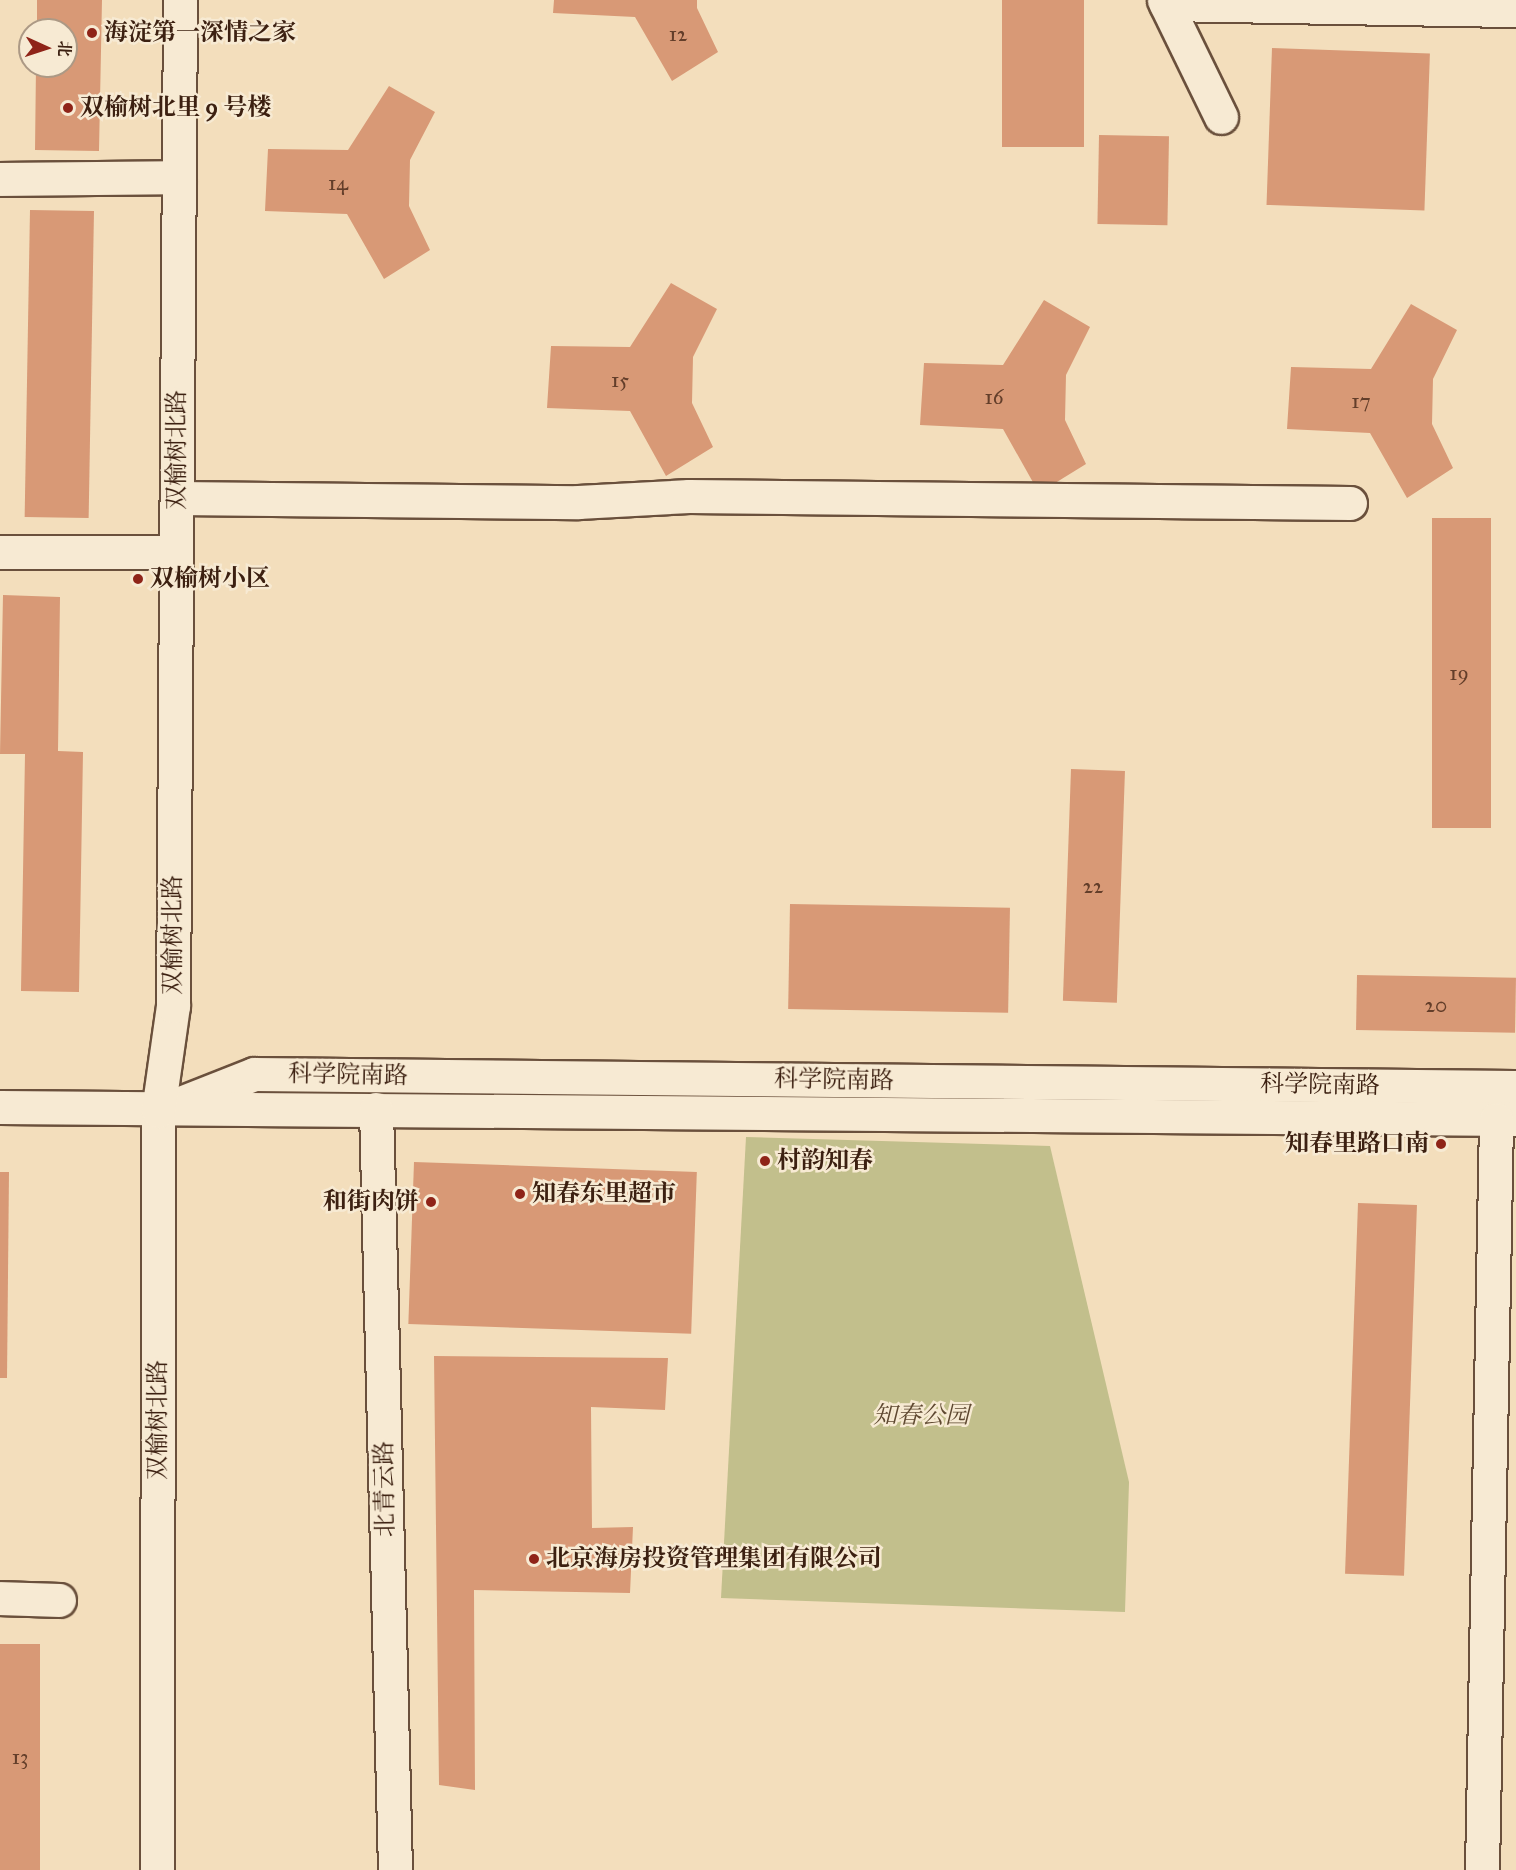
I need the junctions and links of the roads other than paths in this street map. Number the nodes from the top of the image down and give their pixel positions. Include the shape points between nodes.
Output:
1 (180, 0) edge
2 (1165, 2) edge
3 (1516, 10) edge
4 (1221, 117) dead end
5 (179, 177) junction
6 (0, 179) edge
7 (177, 498) junction
8 (1350, 503) dead end
9 (0, 552) edge
10 (176, 552) junction
11 (1516, 1087) edge
12 (0, 1107) edge
13 (376, 1109) junction
14 (158, 1111) junction
15 (1506, 1119) edge
16 (0, 1598) edge
17 (59, 1600) dead end
18 (157, 1870) edge
19 (395, 1870) edge
20 (1482, 1870) edge

1 - 5 street, 双榆树北路
2 - 3 street
2 - 4 street
5 - 6 street
5 - 7 street, 双榆树北路
7 - 8 street via 578,502 689,496
7 - 10 street, 双榆树北路
9 - 10 street
10 - 14 street, 双榆树北路 via 173,1006
11 - 14 street, 科学院南路 via 254,1074
12 - 14 street, 科学院南路
13 - 14 street, 科学院南路
13 - 15 street, 科学院南路
13 - 19 street, 北青云路
14 - 18 street, 双榆树北路
15 - 20 street
16 - 17 street

